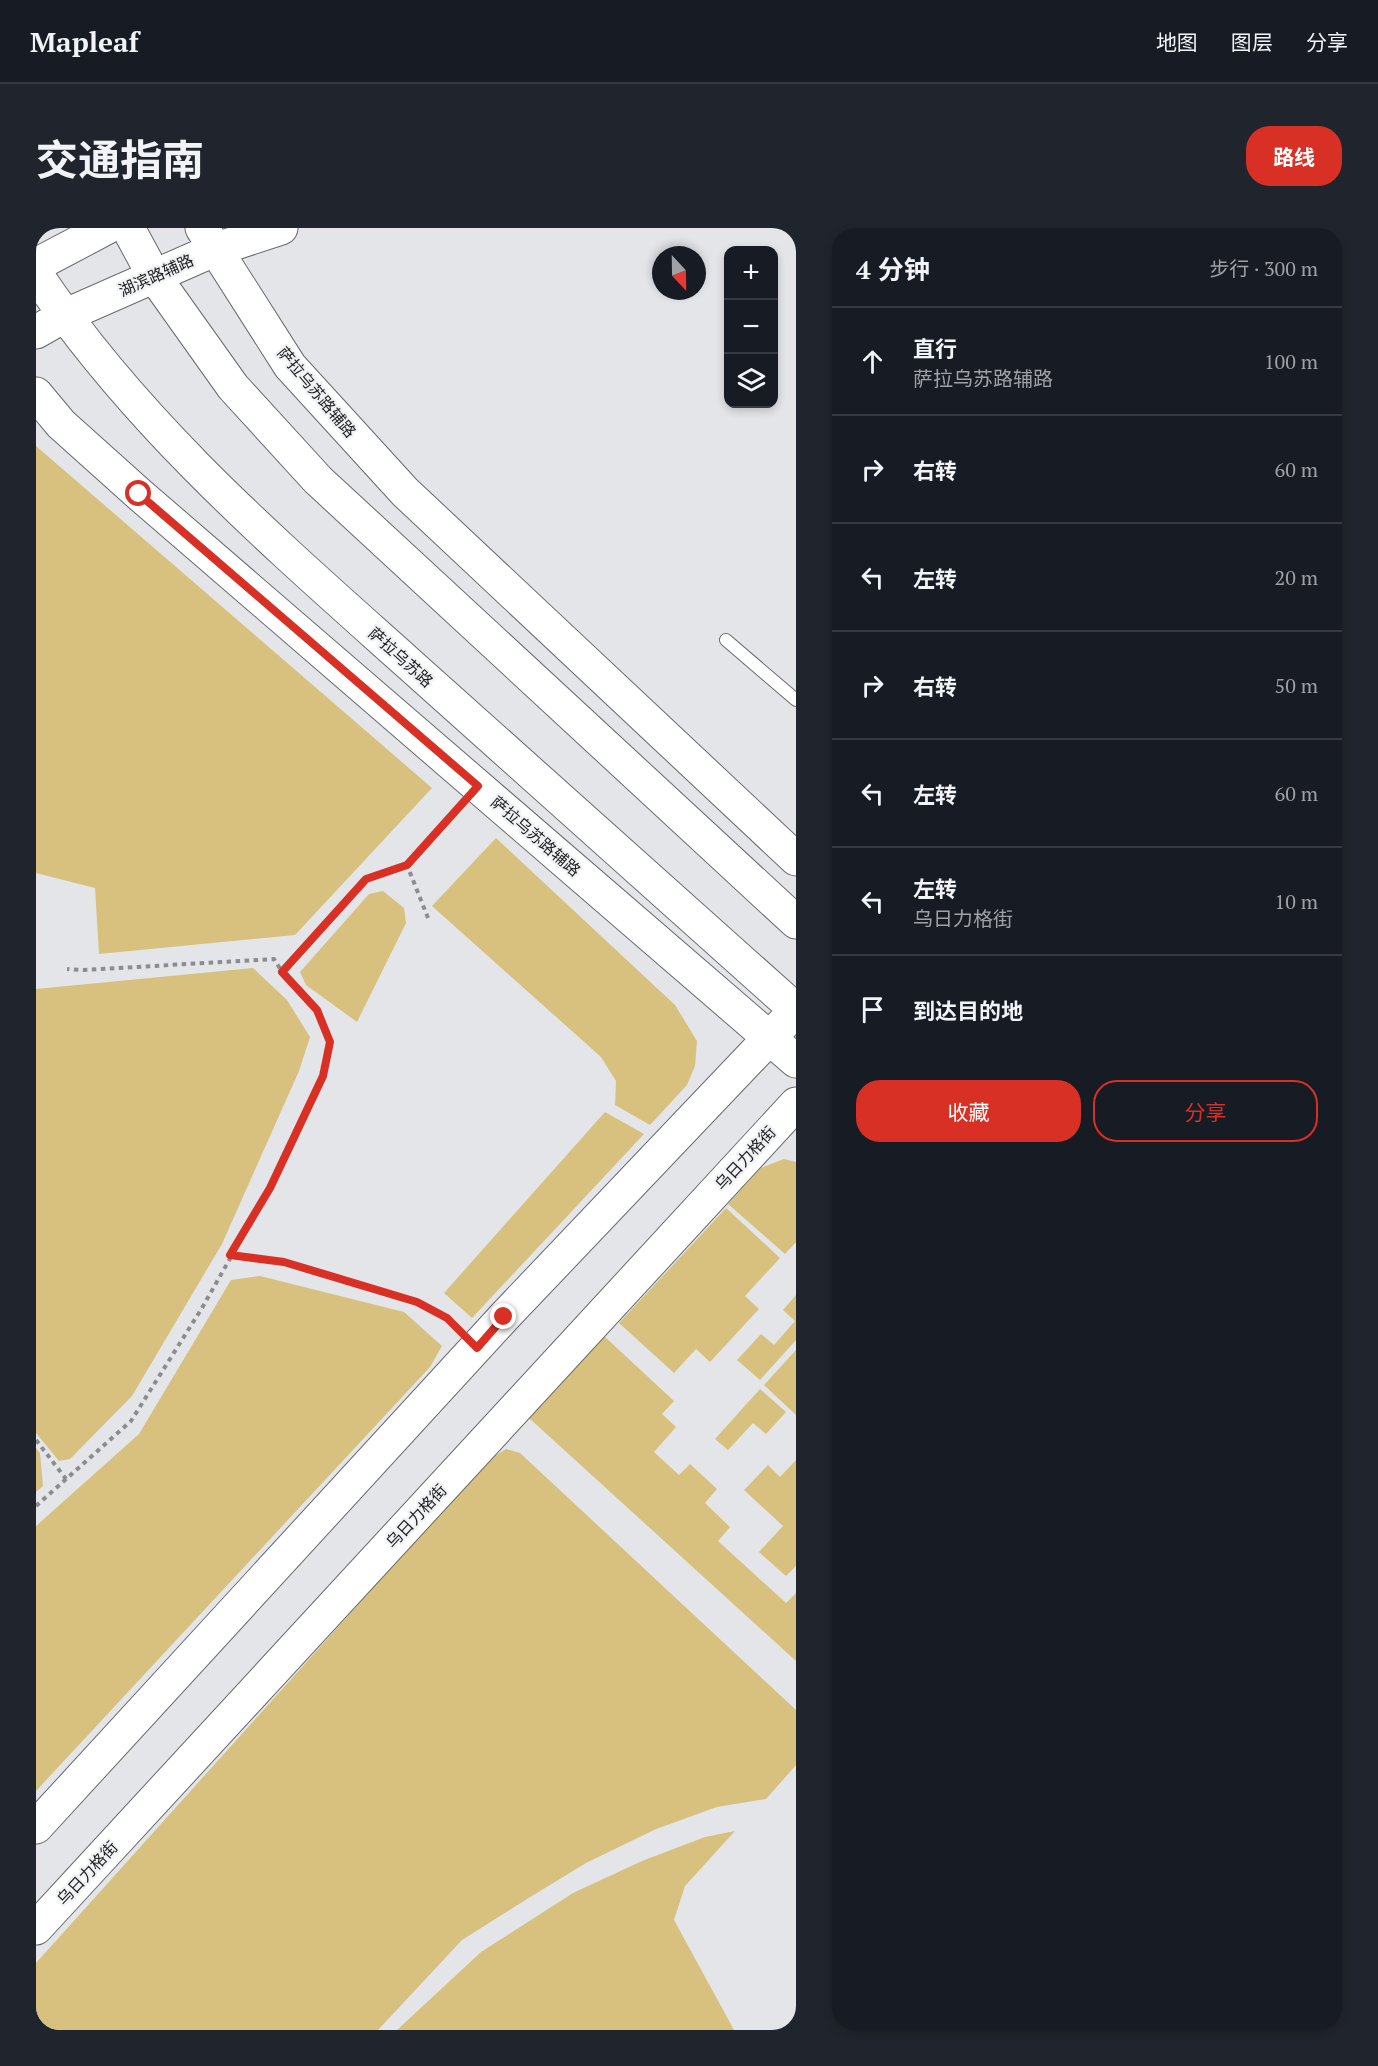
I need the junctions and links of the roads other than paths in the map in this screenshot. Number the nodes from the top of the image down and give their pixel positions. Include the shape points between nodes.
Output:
1 (106, 228) edge
2 (128, 228) edge
3 (281, 228) edge
4 (208, 239) edge
5 (36, 265) edge
6 (36, 274) edge
7 (154, 276) junction
8 (64, 316) junction
9 (36, 332) edge
10 (36, 394) edge
11 (726, 640) dead end
12 (796, 700) edge
13 (796, 859) edge
14 (796, 922) edge
15 (796, 1010) edge
16 (770, 1038) junction
17 (796, 1061) edge
18 (796, 1104) edge
19 (36, 1827) edge
20 (36, 1928) edge

1 - 5 street
2 - 7 street
3 - 4 street, 湖滨路辅路
4 - 7 street, 湖滨路辅路
4 - 13 street, 萨拉乌苏路辅路 via 290,366 405,492
6 - 8 street, 萨拉乌苏路
7 - 8 street, 湖滨路辅路
7 - 14 street via 234,387 318,480
8 - 9 street, 湖滨路辅路
8 - 15 street, 萨拉乌苏路 via 150,421 259,530
10 - 16 street, 萨拉乌苏路辅路 via 61,424
11 - 12 lane
15 - 16 street
16 - 17 street, 萨拉乌苏路辅路
16 - 19 street via 477,1348
18 - 20 street, 乌日力格街

